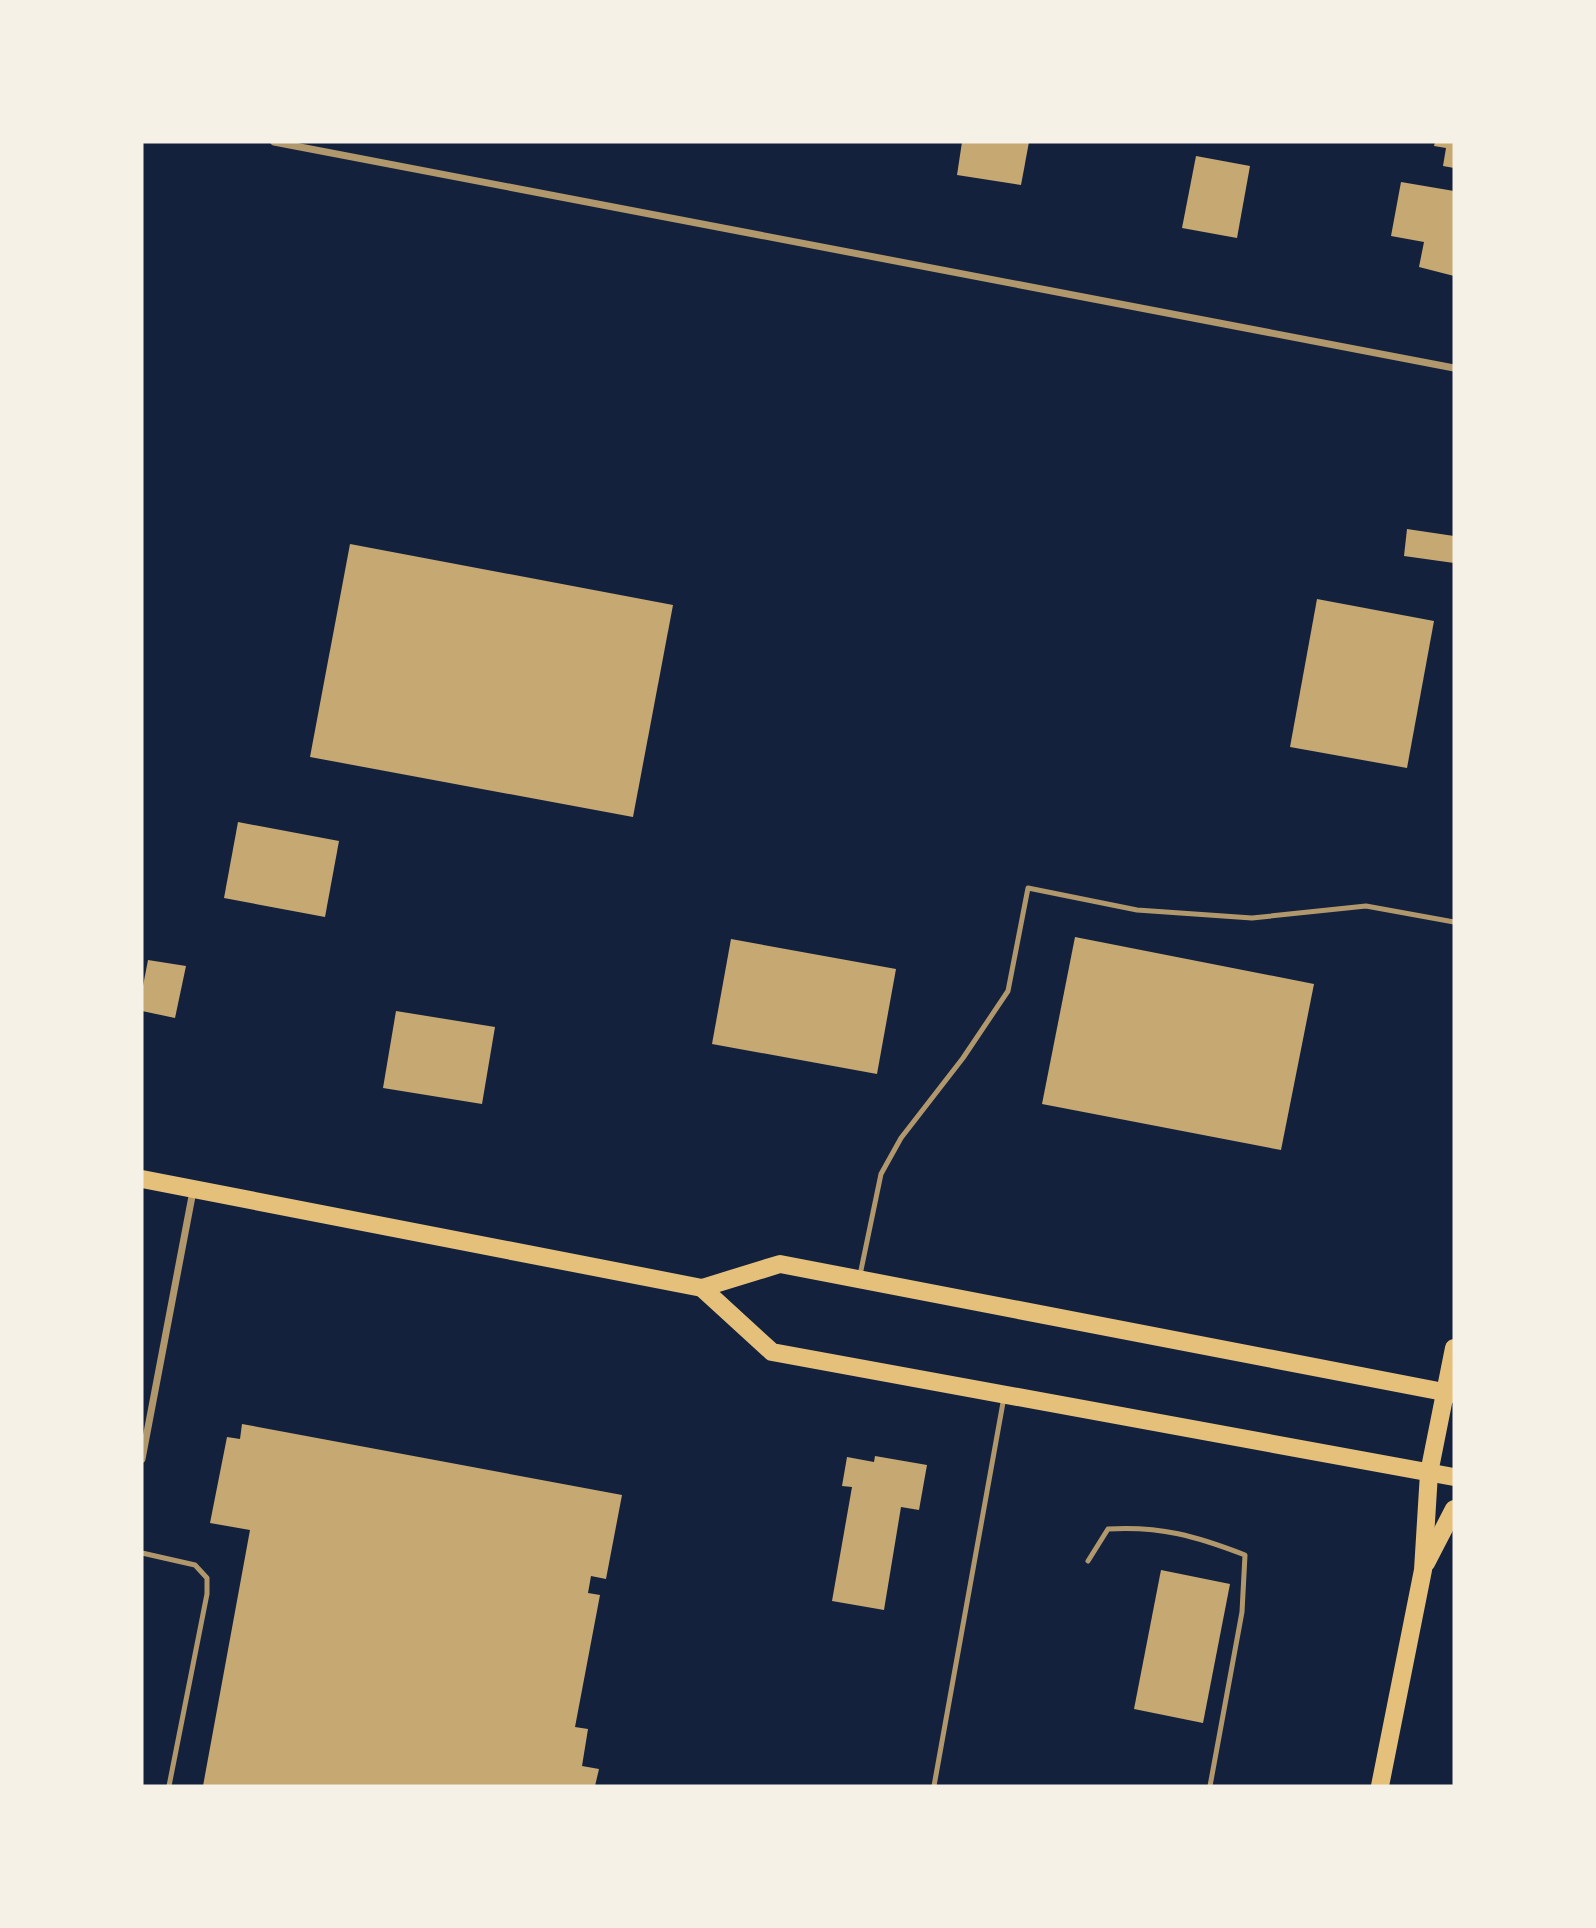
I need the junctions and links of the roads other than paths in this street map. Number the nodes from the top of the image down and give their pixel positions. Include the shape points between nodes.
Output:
1 (274, 142) edge
2 (1454, 368) edge
3 (1454, 922) edge
4 (142, 1179) edge
5 (193, 1189) junction
6 (859, 1279) junction
7 (702, 1287) junction
8 (1454, 1348) edge
9 (1450, 1393) edge
10 (1004, 1394) junction
11 (142, 1459) edge
12 (1429, 1472) junction
13 (1454, 1477) edge
14 (1454, 1509) edge
15 (142, 1553) edge
16 (1088, 1561) dead end
17 (1423, 1570) junction
18 (169, 1786) edge
19 (934, 1786) edge
20 (1210, 1786) edge
21 (1380, 1786) edge

1 - 2 street
3 - 6 lane via 1366,906 1252,918 1137,910 1028,888 1008,991 901,1138 881,1174
4 - 5 main road
5 - 7 main road
5 - 11 street
6 - 7 main road via 780,1265
6 - 9 main road
7 - 10 main road via 772,1352
8 - 9 main road
9 - 12 main road
10 - 12 main road
10 - 19 lane
12 - 13 main road
12 - 17 main road
14 - 17 main road
15 - 18 lane via 195,1565 207,1578
16 - 20 lane via 1108,1529 1146,1527 1202,1538 1245,1555 1242,1612
17 - 21 main road

